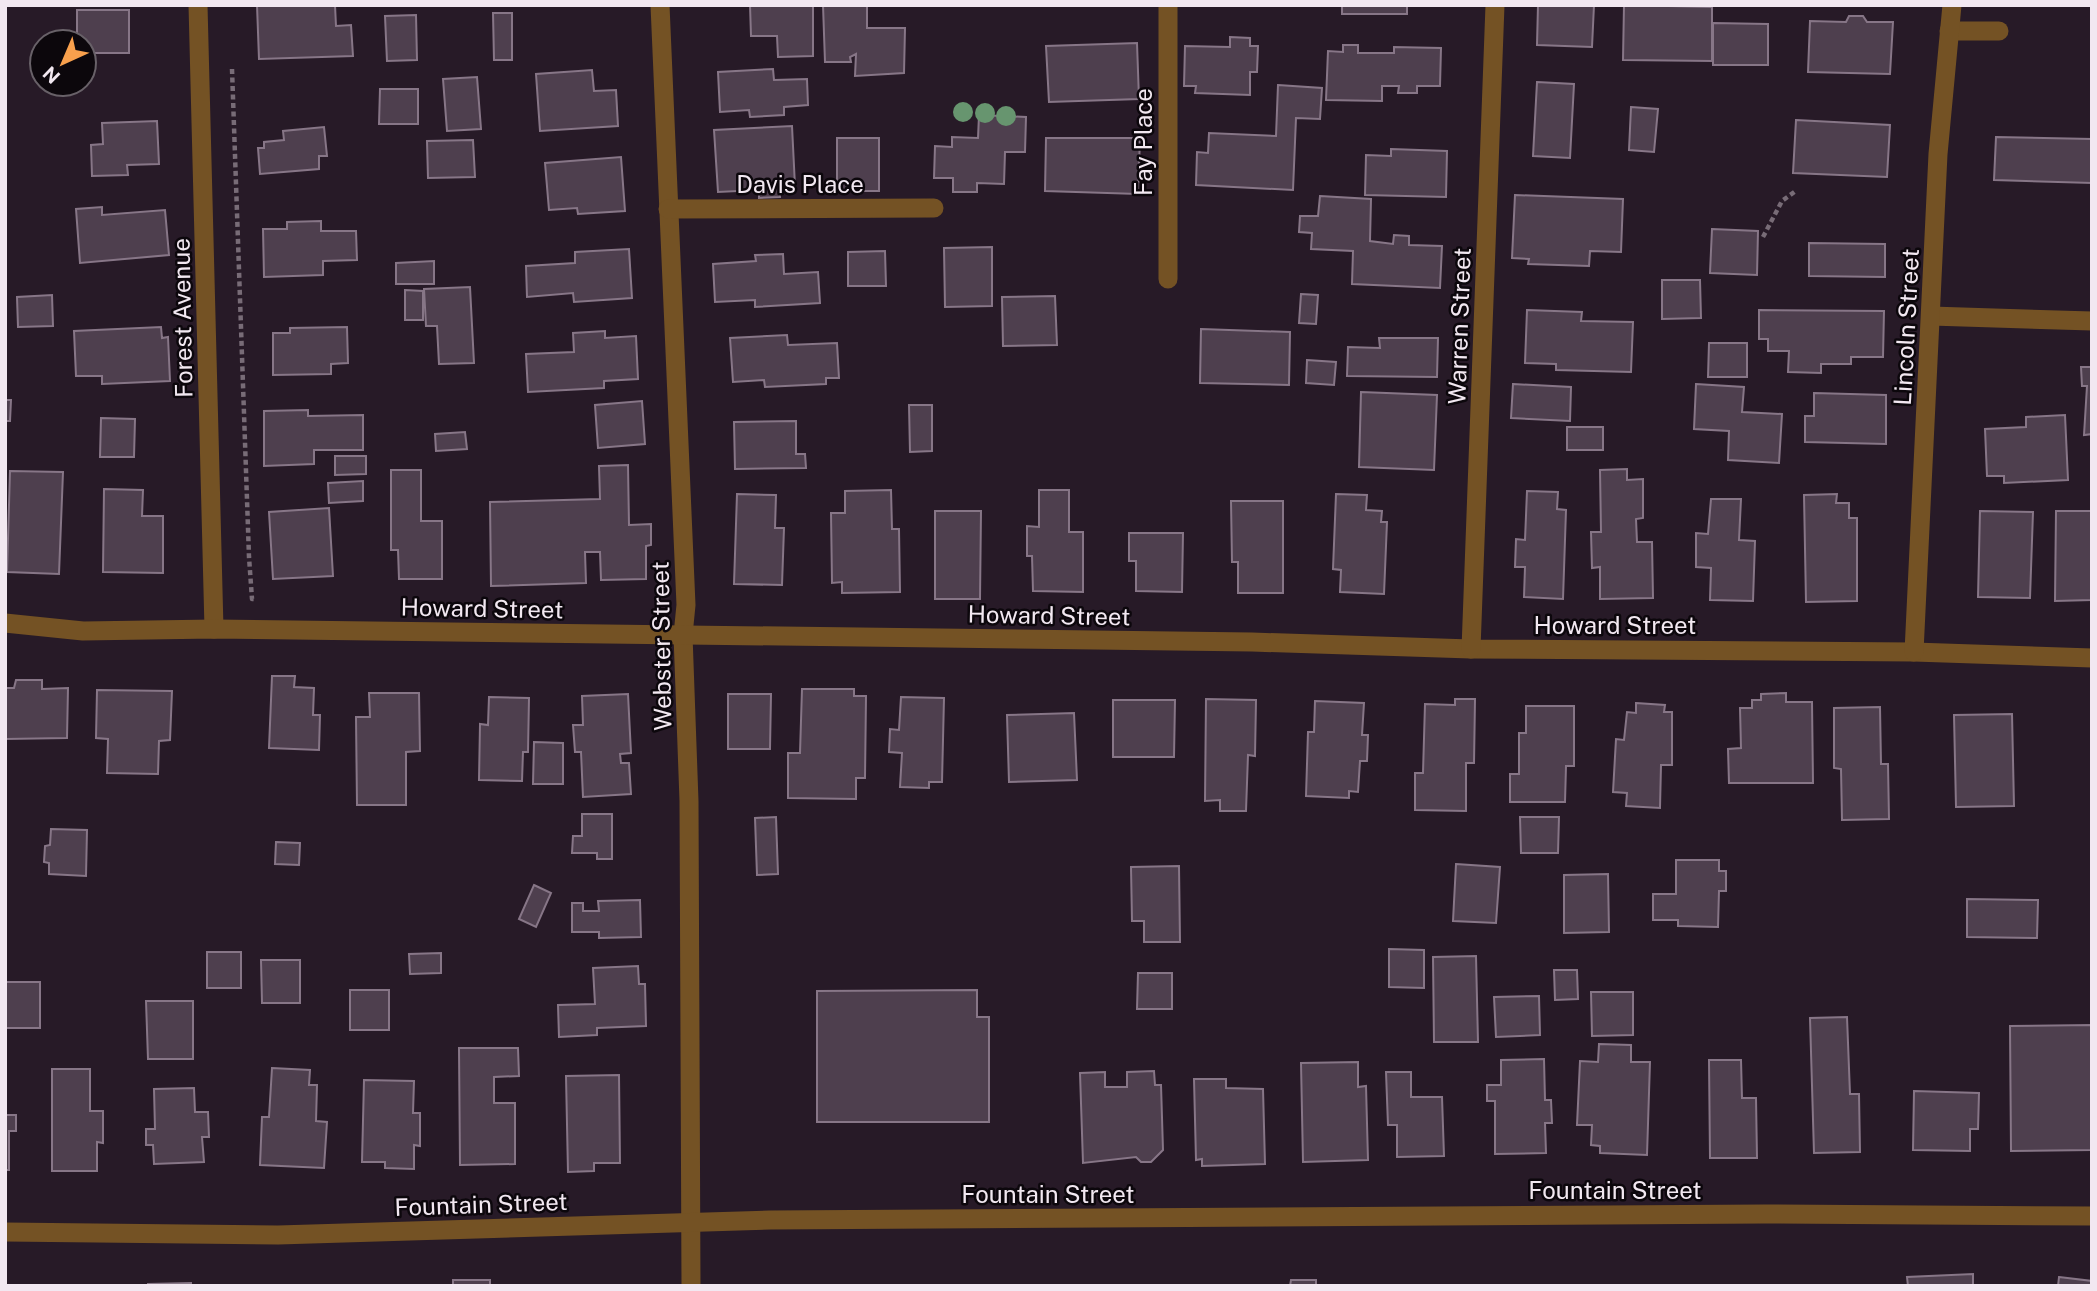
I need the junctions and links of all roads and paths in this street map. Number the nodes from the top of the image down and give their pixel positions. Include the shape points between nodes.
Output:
1 (198, 5) edge
2 (660, 5) edge
3 (1168, 5) edge
4 (1495, 5) edge
5 (1952, 5) edge
6 (1950, 31) junction
7 (1999, 32) dead end
8 (232, 60) dead end
9 (1797, 191) dead end
10 (933, 208) dead end
11 (668, 209) junction
12 (1763, 237) dead end
13 (1168, 279) dead end
14 (1931, 316) junction
15 (2092, 321) edge
16 (249, 557) dead end
17 (5, 623) edge
18 (214, 629) junction
19 (683, 635) junction
20 (1471, 649) junction
21 (1914, 652) junction
22 (2092, 658) edge
23 (2092, 1216) edge
24 (691, 1223) junction
25 (5, 1232) edge
26 (691, 1286) edge

1 - 18 street, Forest Avenue
2 - 11 street, Webster Street
3 - 13 street, Fay Place
4 - 20 street, Warren Street
5 - 6 street, Lincoln Street
6 - 7 street
6 - 14 street, Lincoln Street via 1938,154
8 - 16 path
9 - 12 path via 1782,201
10 - 11 street, Davis Place
11 - 19 street, Webster Street via 686,606
14 - 15 street
14 - 21 street, Lincoln Street
17 - 18 street, Howard Street via 83,631
18 - 19 street, Howard Street
19 - 20 street, Howard Street
19 - 24 street, Webster Street via 690,801
20 - 21 street, Howard Street
21 - 22 street, Howard Street
23 - 24 street, Fountain Street via 1750,1214
24 - 25 street, Fountain Street via 278,1235
24 - 26 street, Webster Street

